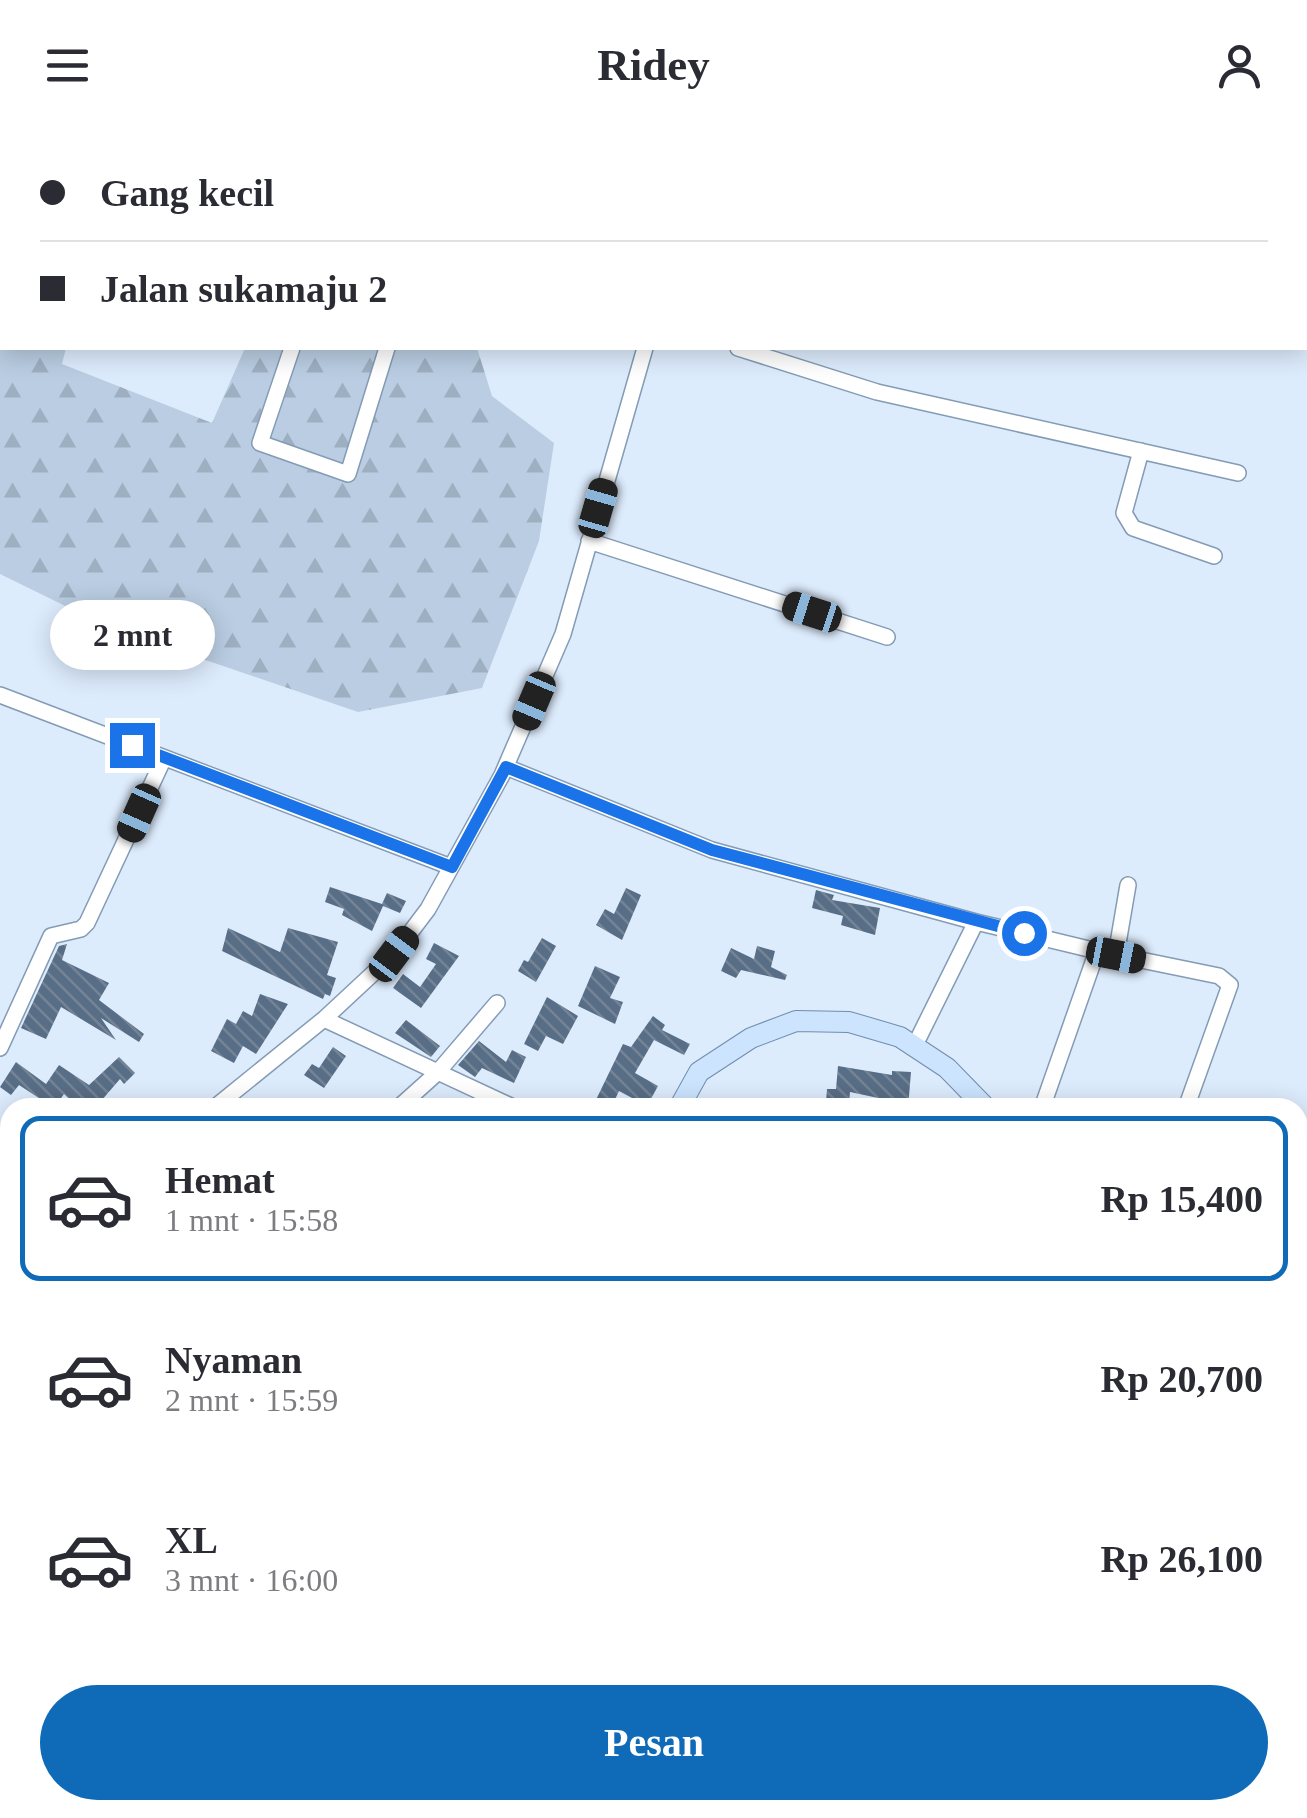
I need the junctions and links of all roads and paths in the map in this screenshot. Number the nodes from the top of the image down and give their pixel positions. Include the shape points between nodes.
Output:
1 (386, 350) edge
2 (644, 350) edge
3 (744, 350) edge
4 (290, 351) edge
5 (1141, 451) junction
6 (1238, 473) dead end
7 (589, 540) junction
8 (1214, 556) dead end
9 (887, 636) dead end
10 (0, 696) edge
11 (164, 758) junction
12 (506, 767) junction
13 (452, 867) junction
14 (1128, 885) dead end
15 (976, 922) junction
16 (1097, 952) junction
17 (1116, 955) junction
18 (497, 1003) dead end
19 (324, 1019) junction
20 (916, 1045) junction
21 (0, 1048) edge
22 (437, 1072) junction
23 (226, 1098) edge
24 (409, 1098) edge
25 (493, 1098) edge
26 (685, 1098) edge
27 (976, 1098) edge
28 (1046, 1098) edge
29 (1190, 1098) edge

1 - 4 street via 348,474 260,443
2 - 7 street
3 - 5 street via 877,392
5 - 6 street
5 - 8 street via 1127,521
7 - 9 street
7 - 12 street via 563,634
10 - 11 street
11 - 13 street
11 - 21 street via 87,924 51,936
12 - 13 street
12 - 15 street via 712,850
13 - 19 street via 394,954
14 - 17 street
15 - 16 street
15 - 20 street
16 - 17 street
16 - 28 street
17 - 29 street via 1219,976 1230,985
18 - 22 street
19 - 22 street
19 - 23 street
20 - 26 main road via 849,1022 796,1022 751,1038 699,1072
20 - 27 main road
22 - 24 street
22 - 25 street

